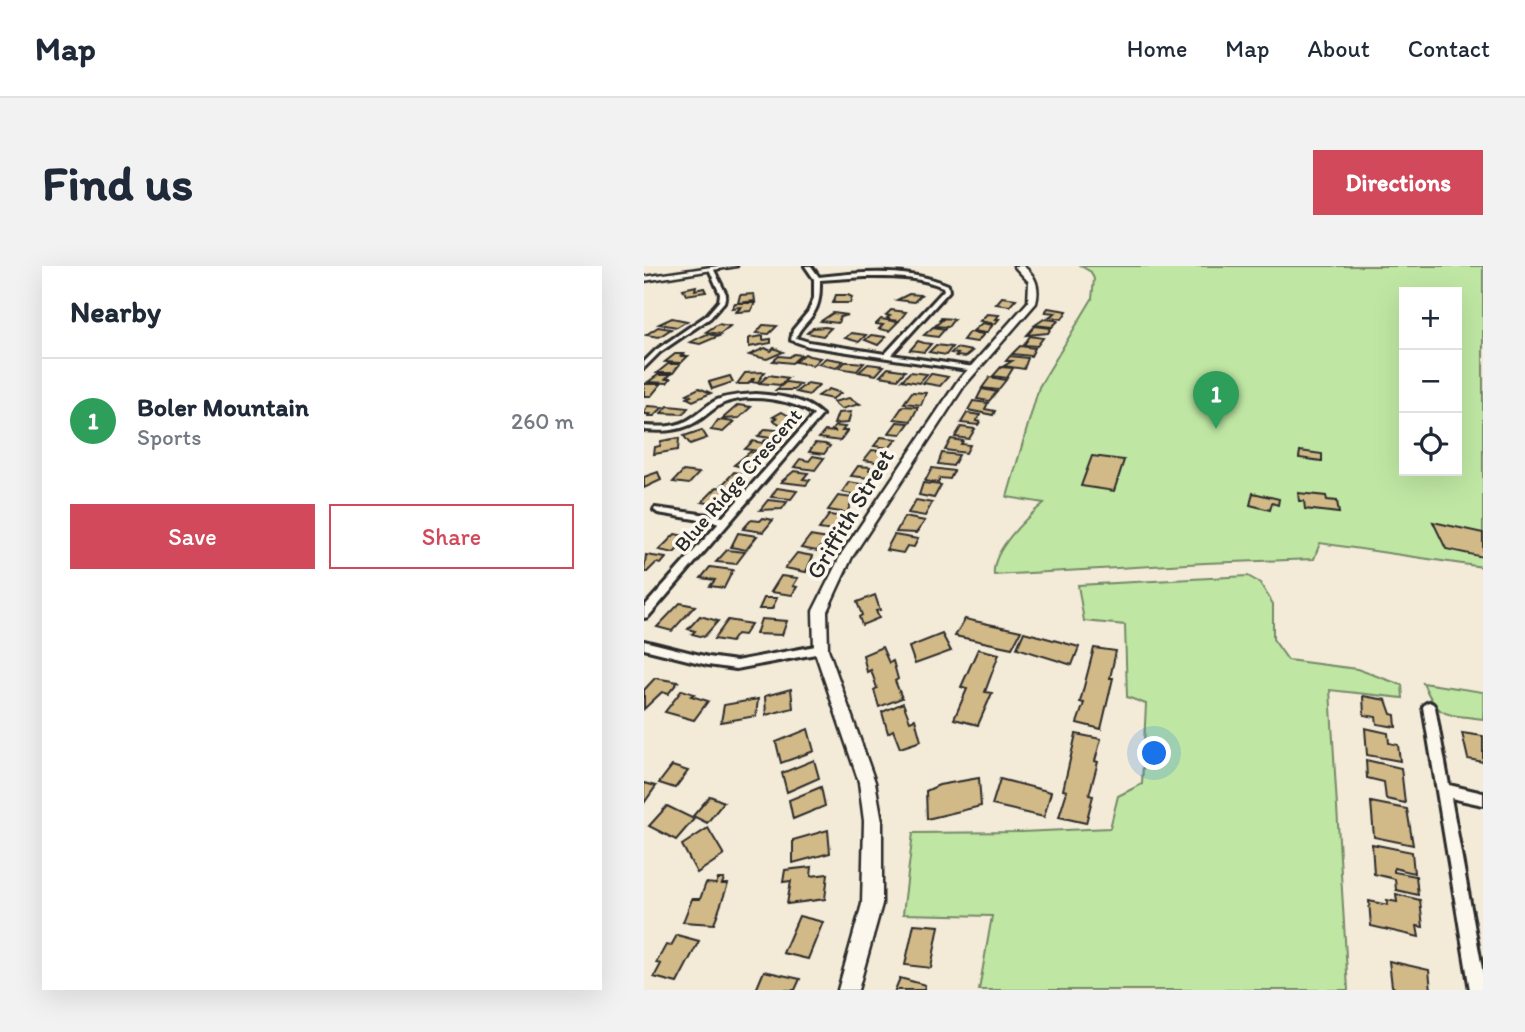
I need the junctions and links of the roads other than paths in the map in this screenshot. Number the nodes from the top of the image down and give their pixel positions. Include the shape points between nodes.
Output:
1 (733, 266) edge
2 (808, 266) edge
3 (1018, 266) edge
4 (711, 270) junction
5 (644, 279) edge
6 (817, 279) junction
7 (887, 355) junction
8 (644, 366) edge
9 (974, 369) junction
10 (644, 428) edge
11 (658, 510) dead end
12 (727, 521) junction
13 (644, 614) edge
14 (644, 645) edge
15 (821, 649) junction
16 (1429, 707) dead end
17 (1444, 790) junction
18 (1483, 799) edge
19 (848, 990) edge
20 (1478, 990) edge

1 - 4 street
2 - 6 street
3 - 9 street, Griffith Street via 1032,278 1032,303
4 - 5 street
4 - 8 street via 722,301
6 - 7 street via 813,309 793,339
6 - 7 street via 895,276 946,286
7 - 9 street
9 - 15 street, Griffith Street via 846,556 820,611
10 - 12 street, Blue Ridge Crescent via 686,425 719,402 737,397 793,402 814,410 818,415 809,428
11 - 12 street
12 - 13 street, Blue Ridge Crescent
14 - 15 street via 736,665
15 - 19 street, Griffith Street via 867,782 873,821 872,904
16 - 17 street
17 - 18 street
17 - 20 street

